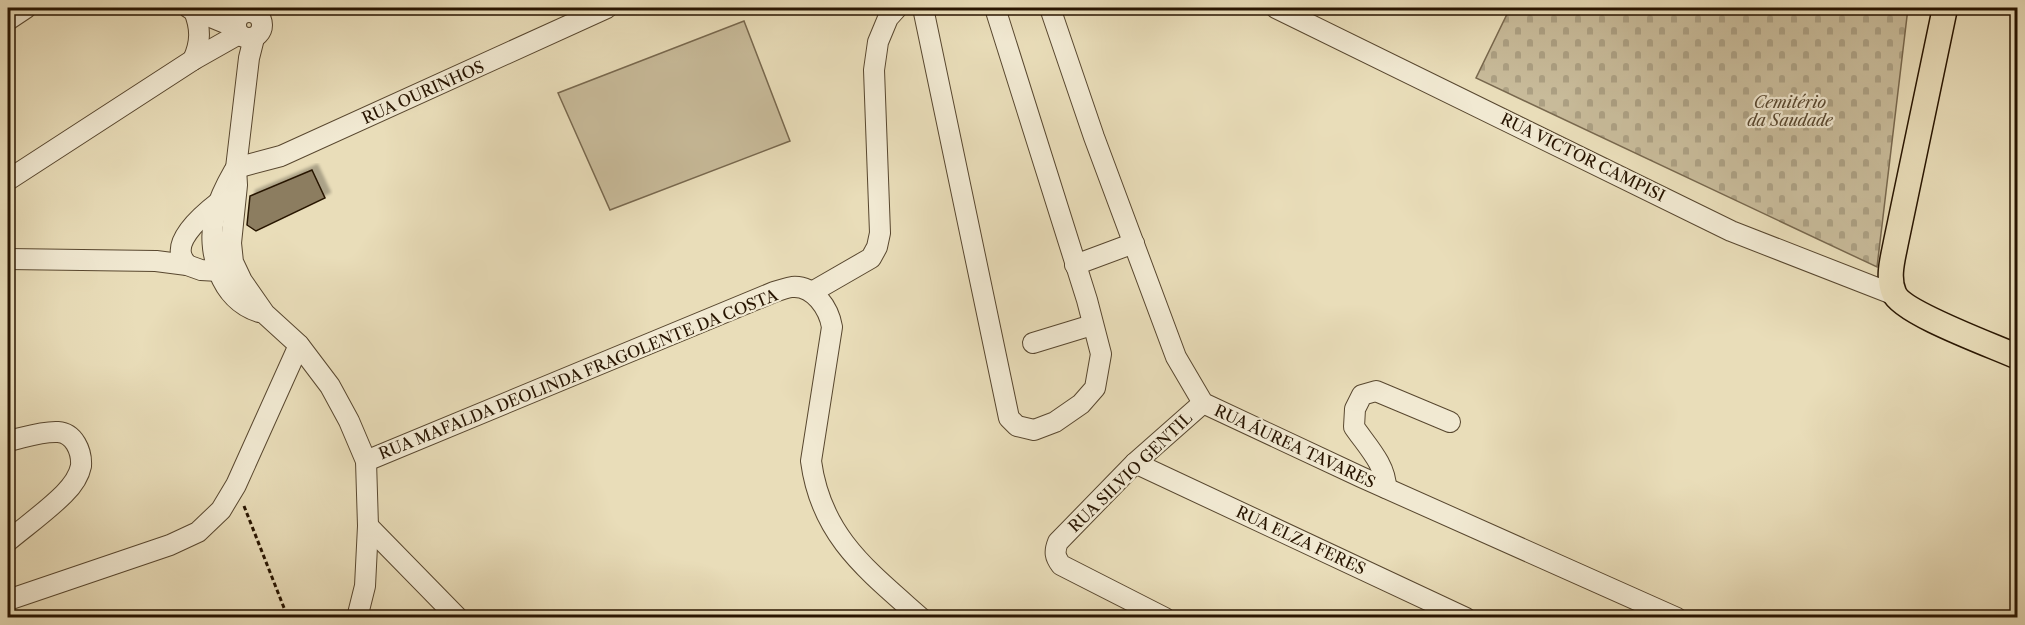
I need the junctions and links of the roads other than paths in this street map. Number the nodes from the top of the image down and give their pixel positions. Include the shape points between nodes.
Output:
1 (26, 8) edge
2 (198, 8) edge
3 (607, 8) edge
4 (897, 8) edge
5 (923, 8) edge
6 (995, 8) edge
7 (1050, 8) edge
8 (1945, 8) edge
9 (1282, 9) edge
10 (8, 20) edge
11 (248, 22) edge
12 (193, 60) junction
13 (236, 168) junction
14 (8, 180) edge
15 (226, 208) junction
16 (1134, 243) junction
17 (8, 259) edge
18 (187, 265) junction
19 (1075, 265) junction
20 (219, 271) junction
21 (812, 292) junction
22 (1895, 295) junction
23 (265, 314) junction
24 (1092, 326) junction
25 (1033, 343) dead end
26 (299, 345) junction
27 (2018, 357) edge
28 (1203, 403) junction
29 (1450, 422) dead end
30 (8, 441) edge
31 (366, 461) junction
32 (1135, 463) junction
33 (1386, 488) junction
34 (368, 526) junction
35 (8, 542) edge
36 (8, 600) edge
37 (1437, 611) edge
38 (357, 618) edge
39 (458, 618) edge
40 (921, 618) edge
41 (1165, 618) edge
42 (1466, 618) edge
43 (1677, 618) edge

1 - 10 street
2 - 11 street
2 - 12 street via 199,46
3 - 13 street, RUA OURINHOS via 281,156
4 - 21 street via 878,42 874,70 880,232 877,247 871,258
5 - 24 street via 1009,418 1017,426 1034,430 1055,422 1081,404 1095,388 1101,354
6 - 19 street
7 - 16 street, RUA ÁUREA TAVARES
8 - 22 main road via 1891,272
9 - 22 street, RUA VICTOR CAMPISI via 1731,231
11 - 12 street
11 - 13 street via 249,58
12 - 14 street
13 - 15 street via 237,185
15 - 18 street via 198,219 189,231 181,247
15 - 20 street via 215,216 213,237
15 - 23 street via 233,262
16 - 19 street
16 - 28 street, RUA ÁUREA TAVARES via 1176,357
17 - 18 street
18 - 20 street
19 - 24 street
20 - 23 street via 236,298 250,310
21 - 31 street, RUA MAFALDA DEOLINDA FRAGOLENTE DA COSTA via 795,286 774,291
21 - 40 street via 830,315 832,327 811,461 813,482 823,510 846,548
22 - 27 main road via 1910,309
23 - 26 street
24 - 25 street
26 - 31 street via 330,386
26 - 36 street via 236,485 221,510 198,532
28 - 32 street, RUA SILVIO GENTIL
28 - 33 street, RUA ÁUREA TAVARES
29 - 33 street via 1376,391 1362,395 1355,409 1354,428 1386,476
30 - 35 street via 60,432 78,446 81,467 65,494
31 - 34 street
32 - 37 street, RUA ELZA FERES
32 - 41 street, RUA SILVIO GENTIL via 1058,542 1056,559
33 - 43 street, RUA ÁUREA TAVARES
34 - 38 street via 365,586
34 - 39 street
37 - 42 street, RUA ELZA FERES

